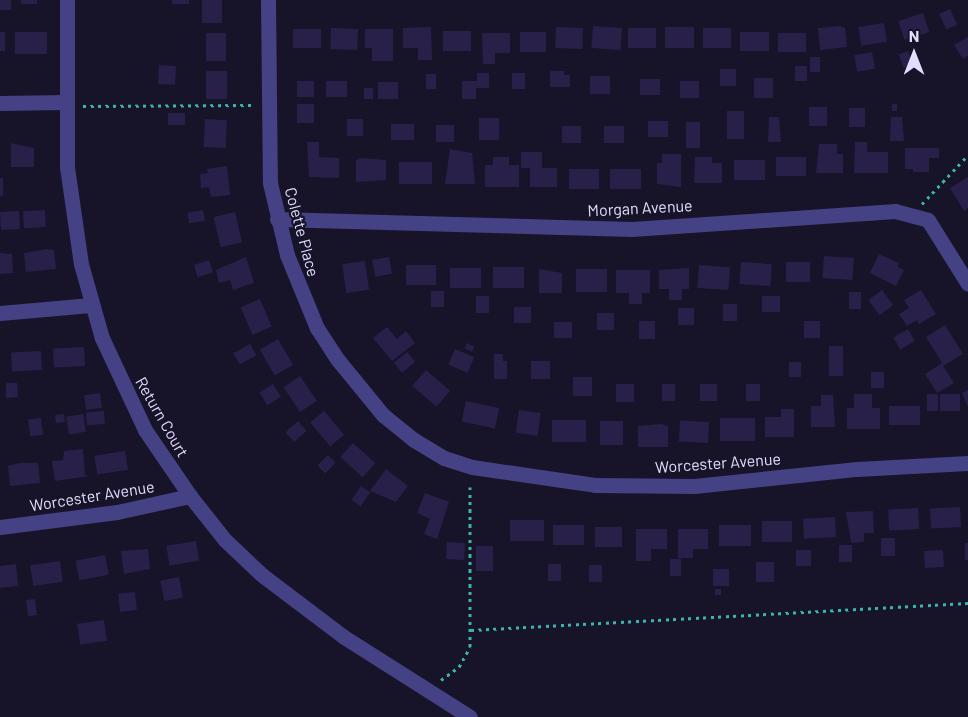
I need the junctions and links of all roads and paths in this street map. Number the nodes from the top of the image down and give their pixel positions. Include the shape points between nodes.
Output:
1 (68, 0) edge
2 (268, 0) edge
3 (0, 103) edge
4 (73, 104) junction
5 (267, 105) junction
6 (968, 155) edge
7 (917, 214) junction
8 (277, 219) junction
9 (968, 284) edge
10 (91, 305) junction
11 (0, 313) edge
12 (968, 463) edge
13 (472, 467) joint
14 (470, 487) dead end
15 (190, 496) junction
16 (0, 527) edge
17 (968, 603) edge
18 (471, 630) junction
19 (426, 687) junction
20 (470, 717) edge

1 - 4 street, Return Court
2 - 5 street, Colette Place
3 - 4 street
4 - 5 path
4 - 10 street, Return Court via 73,215
5 - 8 street, Colette Place via 270,183
6 - 7 path
7 - 8 street, Morgan Avenue via 895,211 578,229 418,220
7 - 9 street via 928,220
8 - 13 street, Colette Place via 317,328 359,387 383,415 414,440 444,458
10 - 11 street
10 - 15 street, Return Court via 127,394
12 - 13 street, Worcester Avenue via 654,487 585,483
14 - 18 path
15 - 16 street, Worcester Avenue via 117,512
15 - 19 street, Return Court via 225,540 294,601
17 - 18 path
18 - 19 path via 470,647 459,667
19 - 20 street, Return Court

